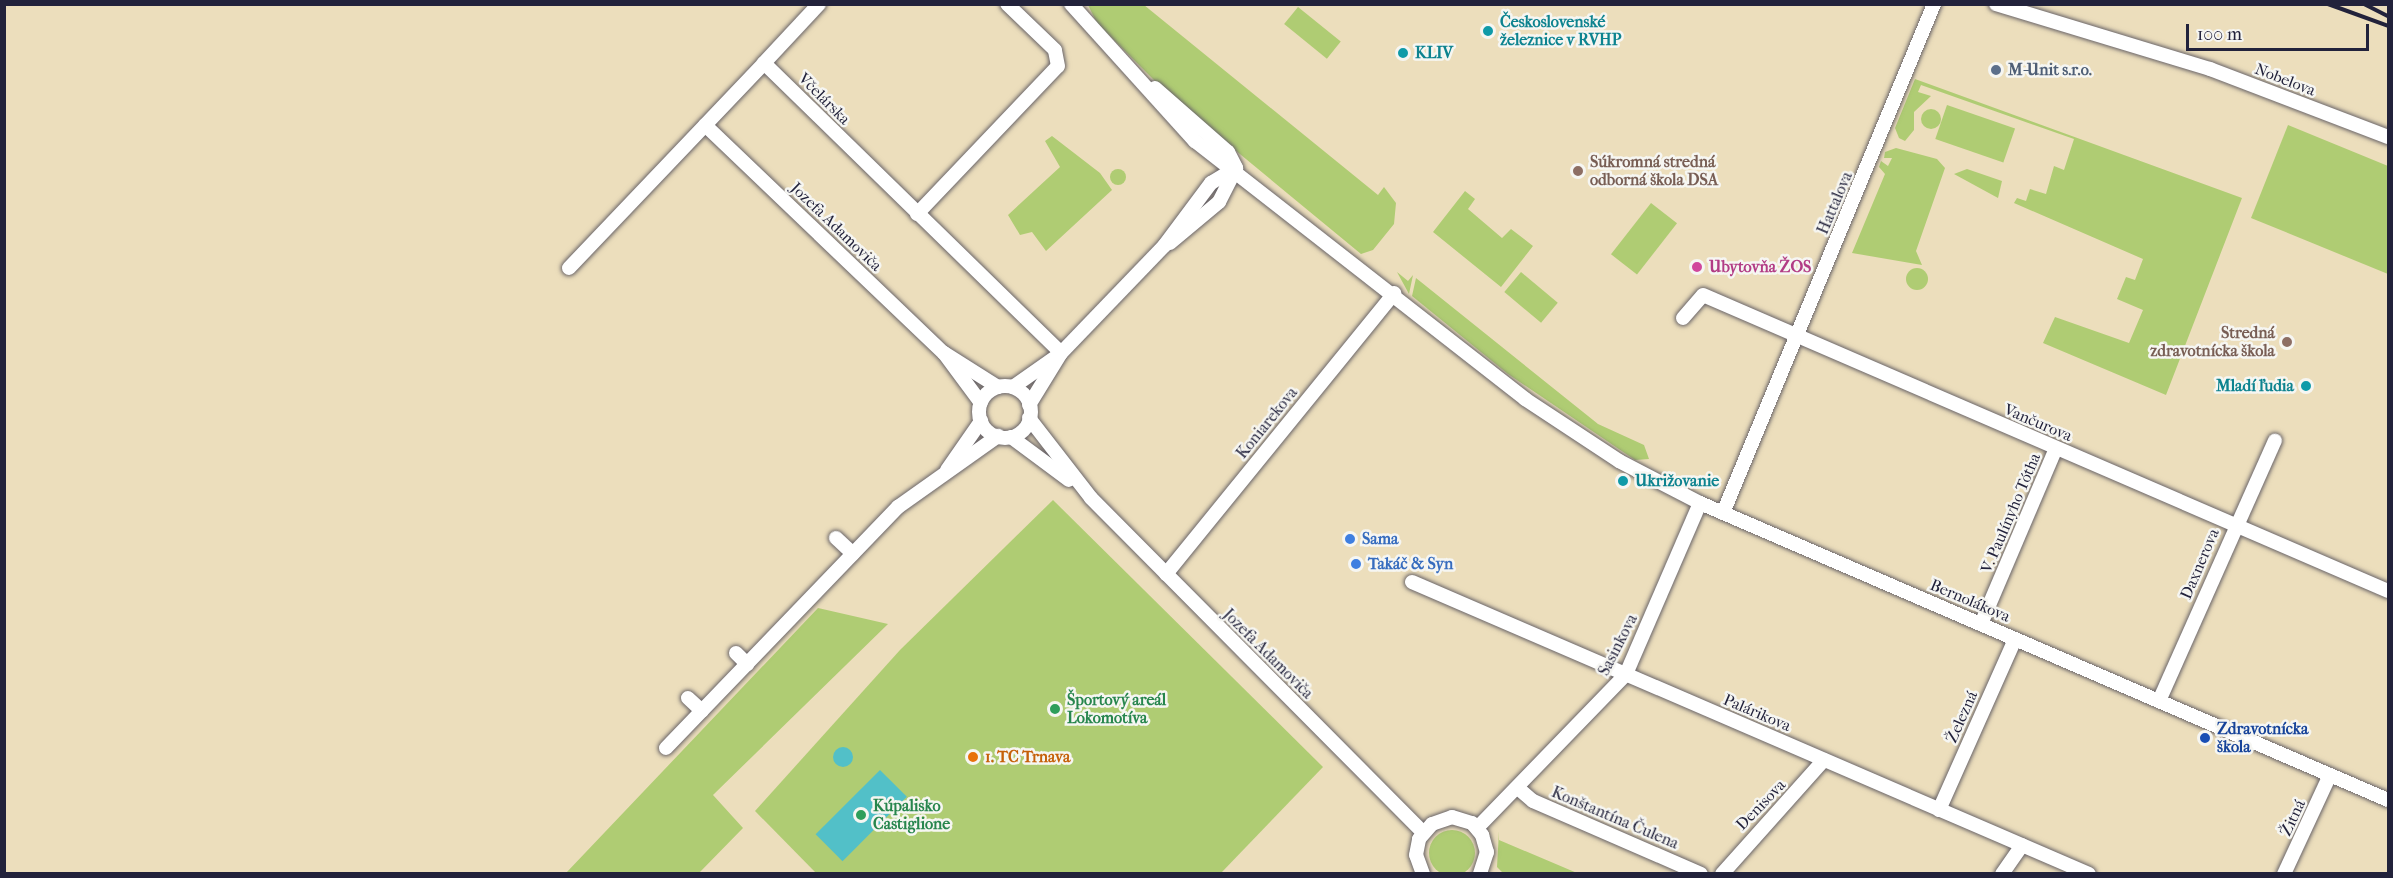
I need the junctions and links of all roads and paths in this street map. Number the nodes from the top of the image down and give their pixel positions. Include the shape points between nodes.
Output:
1 (819, 4) edge
2 (1007, 4) edge
3 (1071, 4) edge
4 (1934, 4) edge
5 (1996, 4) edge
6 (1114, 52) junction
7 (764, 63) junction
8 (705, 125) junction
9 (2388, 137) edge
10 (1207, 151) junction
11 (1236, 168) junction
12 (1211, 183) junction
13 (1258, 185) junction
14 (1230, 189) junction
15 (917, 214) junction
16 (1164, 246) junction
17 (569, 268) dead end
18 (1394, 293) junction
19 (1683, 318) dead end
20 (1796, 336) junction
21 (945, 353) junction
22 (1061, 353) junction
23 (998, 387) junction
24 (1014, 387) junction
25 (981, 403) junction
26 (1029, 412) junction
27 (981, 421) junction
28 (1004, 436) junction
29 (2274, 441) dead end
30 (2056, 448) junction
31 (946, 472) junction
32 (1091, 498) junction
33 (1700, 503) junction
34 (1723, 513) junction
35 (2235, 526) junction
36 (836, 538) dead end
37 (853, 554) junction
38 (1166, 574) junction
39 (1412, 582) dead end
40 (2388, 591) edge
41 (1982, 624) junction
42 (2014, 639) junction
43 (736, 653) dead end
44 (747, 664) junction
45 (1626, 674) junction
46 (688, 698) dead end
47 (2159, 701) junction
48 (702, 711) junction
49 (666, 748) dead end
50 (1824, 760) junction
51 (2330, 776) junction
52 (1519, 789) junction
53 (2388, 800) edge
54 (1939, 810) junction
55 (1477, 828) junction
56 (1423, 832) junction
57 (2022, 845) junction
58 (1424, 873) edge
59 (1480, 873) edge
60 (1701, 873) edge
61 (1722, 873) edge
62 (2002, 873) edge
63 (2089, 873) edge
64 (2284, 873) edge

1 - 7 street
2 - 15 street via 1058,54 1058,66
3 - 6 street
4 - 20 street, Hattalova
5 - 9 street, Nobelova via 2210,69
6 - 10 street
6 - 11 street via 1228,152
7 - 8 street
7 - 15 street, Včelárska
8 - 17 street
8 - 21 street, Jozefa Adamoviča
10 - 11 street
10 - 12 street
11 - 12 street
11 - 13 street
11 - 14 street
12 - 16 street
13 - 14 street
13 - 18 street
14 - 16 street via 1186,233
15 - 22 street, Včelárska
16 - 22 street
18 - 33 street, Bernolákova via 1548,415
18 - 38 street, Koniarekova
19 - 20 street, Vančurova via 1703,295
20 - 30 street, Vančurova
20 - 34 street, Hattalova
21 - 23 street, Jozefa Adamoviča
21 - 25 street, Jozefa Adamoviča
22 - 24 street
22 - 26 street
23 - 24 street
23 - 25 street
24 - 26 street
25 - 27 street
26 - 28 street
26 - 32 street, Jozefa Adamoviča
27 - 28 street
27 - 31 street
28 - 31 street
28 - 32 street, Jozefa Adamoviča
29 - 35 street, Daxnerova
30 - 35 street, Vančurova
30 - 41 street, V. Paulínyho Tótha
31 - 37 street via 898,507
32 - 38 street, Jozefa Adamoviča
33 - 34 street, Bernolákova
33 - 45 street, Sasinkova
34 - 41 street, Bernolákova
35 - 40 street, Vančurova
35 - 47 street, Daxnerova
36 - 37 street
37 - 44 street
38 - 56 street, Jozefa Adamoviča
39 - 45 street, Palárikova
41 - 42 street, Bernolákova
42 - 47 street, Bernolákova
42 - 54 street, Železná
43 - 44 street
44 - 48 street
45 - 50 street, Palárikova
45 - 52 street, Sasinkova
46 - 48 street
47 - 51 street, Bernolákova
48 - 49 street
50 - 54 street, Palárikova
50 - 61 street, Denisova
51 - 53 street, Bernolákova
51 - 64 street, Žitná
52 - 55 street, Sasinkova
52 - 60 street, Konštantína Čulena via 1533,801
54 - 57 street, Palárikova
55 - 56 street via 1452,817
55 - 59 street via 1487,852
56 - 58 street via 1416,855
57 - 62 street
57 - 63 street, Palárikova

